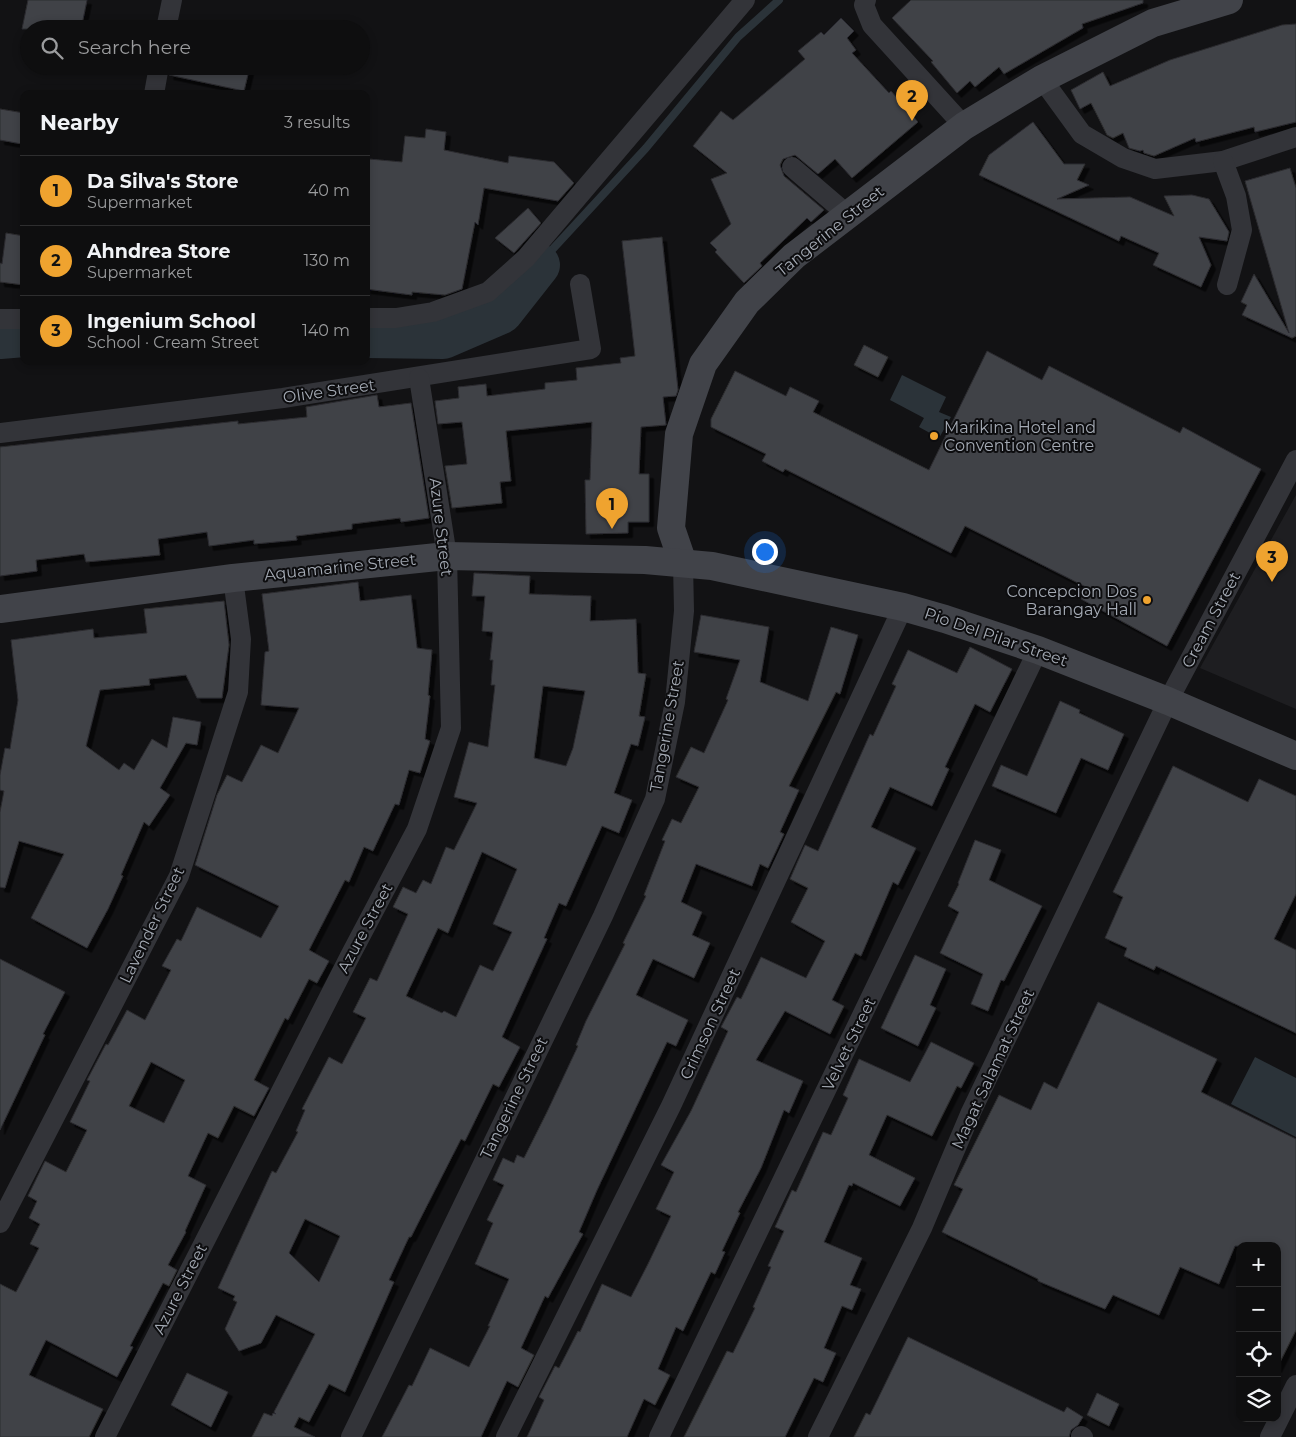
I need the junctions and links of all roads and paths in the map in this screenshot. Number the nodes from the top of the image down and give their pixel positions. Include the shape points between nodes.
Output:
1 (172, 0) edge
2 (745, 0) edge
3 (866, 0) edge
4 (1229, 0) edge
5 (168, 20) edge
6 (157, 75) edge
7 (1042, 79) junction
8 (155, 90) edge
9 (964, 126) junction
10 (1296, 137) edge
11 (1223, 161) junction
12 (792, 167) dead end
13 (848, 215) junction
14 (580, 284) dead end
15 (1228, 285) dead end
16 (0, 318) edge
17 (370, 318) edge
18 (20, 320) edge
19 (419, 378) junction
20 (0, 433) edge
21 (1296, 460) edge
22 (447, 556) junction
23 (683, 563) junction
24 (233, 578) junction
25 (903, 607) junction
26 (0, 608) edge
27 (1038, 650) junction
28 (1168, 701) junction
29 (1296, 756) edge
30 (0, 1223) edge
31 (1293, 1397) edge
32 (105, 1437) edge
33 (351, 1437) edge
34 (506, 1437) edge
35 (659, 1437) edge
36 (818, 1437) edge
37 (1270, 1437) edge

1 - 5 street
2 - 17 street via 526,258 488,292 433,312
3 - 9 street via 864,5 872,25
4 - 7 street, Tangerine Street via 1153,23
6 - 8 street
7 - 9 street, Tangerine Street
7 - 11 street via 1082,134 1123,158 1155,169
9 - 13 street, Tangerine Street
10 - 11 street
11 - 15 street via 1236,196 1242,230
12 - 13 street
13 - 23 street, Tangerine Street via 794,256 747,302 703,364 679,434 671,528
14 - 19 street, Olive Street via 591,349
16 - 18 street
19 - 20 street, Olive Street
19 - 22 street, Azure Street
21 - 28 street, Cream Street
22 - 23 street, Aquamarine Street
22 - 24 street, Aquamarine Street
22 - 32 street, Azure Street via 451,728 417,829
23 - 25 street, Pio Del Pilar Street via 712,566
23 - 33 street, Tangerine Street via 684,611 675,702 654,799 603,916
24 - 26 street, Aquamarine Street
24 - 30 street, Lavender Street via 241,639 238,692 179,876
25 - 27 street, Pio Del Pilar Street
25 - 34 street, Crimson Street via 672,1106
27 - 28 street, Pio Del Pilar Street
27 - 35 street, Velvet Street
28 - 29 street, Pio Del Pilar Street
28 - 36 street, Magat Salamat Street via 971,1112 922,1228
31 - 37 street

